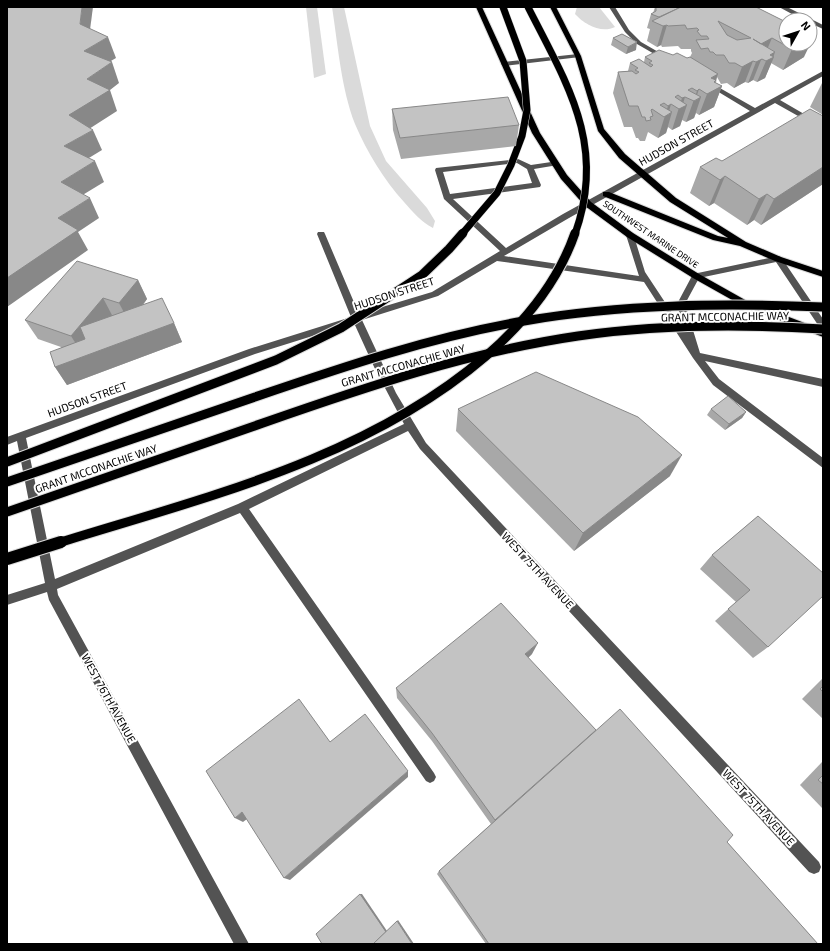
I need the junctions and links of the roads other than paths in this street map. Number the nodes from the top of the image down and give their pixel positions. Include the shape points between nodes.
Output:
1 (479, 7) edge
2 (503, 7) edge
3 (528, 7) edge
4 (553, 7) edge
5 (612, 7) edge
6 (782, 7) edge
7 (792, 12) edge
8 (578, 56) junction
9 (674, 63) edge
10 (504, 64) junction
11 (823, 72) edge
12 (701, 79) edge
13 (774, 100) junction
14 (755, 111) junction
15 (823, 128) edge
16 (555, 163) junction
17 (530, 168) junction
18 (644, 174) junction
19 (606, 194) junction
20 (447, 197) junction
21 (588, 204) junction
22 (321, 234) dead end
23 (630, 235) junction
24 (742, 244) junction
25 (506, 252) junction
26 (496, 258) junction
27 (778, 259) junction
28 (823, 274) edge
29 (696, 276) junction
30 (647, 280) junction
31 (823, 307) edge
32 (357, 318) junction
33 (823, 326) edge
34 (823, 330) edge
35 (823, 334) edge
36 (696, 356) junction
37 (823, 383) edge
38 (410, 426) junction
39 (21, 436) junction
40 (7, 441) edge
41 (7, 462) edge
42 (823, 464) edge
43 (7, 482) edge
44 (242, 507) junction
45 (7, 512) edge
46 (7, 558) edge
47 (51, 586) junction
48 (7, 600) edge
49 (430, 777) dead end
50 (814, 867) dead end
51 (242, 944) edge

1 - 10 main road, SOUTHWEST MARINE DRIVE
2 - 41 main road, bridge via 523,61 527,110 522,136 497,193 449,249 422,275 341,328 276,360
3 - 46 main road, bridge via 579,115 585,142 587,170 585,198 579,224 566,258 540,301 519,326 457,382 395,421 355,441 310,461 248,483
4 - 8 main road
5 - 9 street via 627,32 639,43
6 - 7 street
8 - 10 street
8 - 18 main road via 601,129 622,156
10 - 16 main road, SOUTHWEST MARINE DRIVE via 536,133
11 - 13 street, HUDSON STREET
12 - 14 street
13 - 14 street, HUDSON STREET
13 - 15 street
14 - 18 street, HUDSON STREET
16 - 17 street
16 - 21 main road, SOUTHWEST MARINE DRIVE
17 - 20 street via 537,185
17 - 20 street via 518,161 439,170
18 - 19 street, HUDSON STREET
18 - 24 main road via 673,200
19 - 21 street, HUDSON STREET
19 - 24 main road via 716,238
20 - 25 street
21 - 23 main road, SOUTHWEST MARINE DRIVE
21 - 25 street, HUDSON STREET
22 - 32 street, WEST 75TH AVENUE
23 - 29 main road, SOUTHWEST MARINE DRIVE
23 - 30 street via 641,272
24 - 27 main road
25 - 26 street, HUDSON STREET
26 - 30 street
26 - 32 street, HUDSON STREET via 435,294
27 - 28 main road
27 - 29 street
27 - 33 street
29 - 35 main road, SOUTHWEST MARINE DRIVE via 744,303
29 - 36 street via 681,304
30 - 36 street
31 - 43 main road, GRANT MCCONACHIE WAY, bridge via 768,304 652,307 596,311 482,328 362,360
32 - 38 street, WEST 75TH AVENUE
32 - 39 street, HUDSON STREET via 252,351
34 - 45 main road, GRANT MCCONACHIE WAY, bridge via 784,326 652,329 593,334 495,352 438,365 378,383
36 - 37 street
36 - 42 street via 716,382
38 - 44 street
38 - 50 street, WEST 75TH AVENUE via 423,446
39 - 40 street, HUDSON STREET
39 - 47 street, WEST 76TH AVENUE
44 - 47 street
44 - 49 street
47 - 48 street
47 - 51 street, WEST 76TH AVENUE via 53,596

